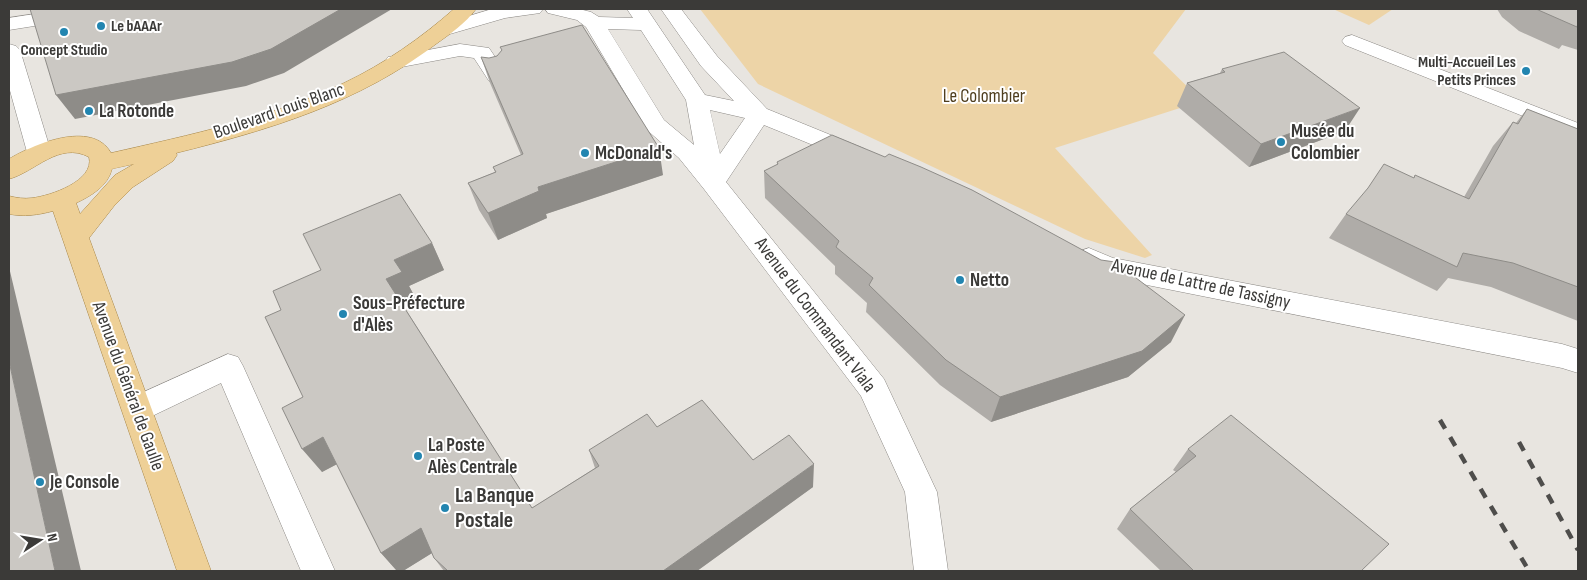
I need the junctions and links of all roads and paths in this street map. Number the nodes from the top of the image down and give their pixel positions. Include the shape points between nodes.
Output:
1 (103, 9) edge
2 (466, 9) edge
3 (534, 9) edge
4 (555, 9) edge
5 (671, 9) edge
6 (642, 16) edge
7 (594, 23) junction
8 (9, 24) edge
9 (443, 30) junction
10 (1352, 41) dead end
11 (9, 50) edge
12 (396, 62) junction
13 (497, 76) edge
14 (697, 100) junction
15 (759, 114) junction
16 (1578, 131) edge
17 (180, 144) junction
18 (39, 152) junction
19 (102, 163) junction
20 (882, 166) edge
21 (9, 171) edge
22 (713, 182) junction
23 (62, 200) junction
24 (9, 205) edge
25 (74, 238) junction
26 (1062, 246) edge
27 (1578, 361) edge
28 (137, 410) junction
29 (194, 571) edge
30 (318, 571) edge
31 (931, 571) edge

1 - 8 street
2 - 9 main road, Boulevard Louis Blanc
3 - 9 street via 503,12
4 - 7 street via 584,16
5 - 15 street via 710,61
6 - 7 street
6 - 14 street
7 - 22 street, Avenue du Commandant Viala via 646,128 687,152
9 - 12 main road, Boulevard Louis Blanc
10 - 16 street
11 - 18 street
12 - 13 street via 460,50 481,53
12 - 17 main road, Boulevard Louis Blanc via 337,94 255,124
14 - 15 street
14 - 22 street, Avenue du Commandant Viala
15 - 20 street
15 - 22 street
17 - 19 main road, Boulevard Louis Blanc
17 - 25 main road via 124,181
18 - 19 main road via 63,146 84,146 99,152
18 - 21 main road
19 - 23 main road via 91,182
22 - 31 street, Avenue du Commandant Viala via 873,388 921,492
23 - 24 main road via 34,208
23 - 25 main road, Avenue du Général de Gaulle
25 - 28 main road, Avenue du Général de Gaulle
26 - 27 street, Avenue de Lattre de Tassigny via 1108,266
28 - 29 main road, Avenue du Général de Gaulle
28 - 30 street via 228,366

